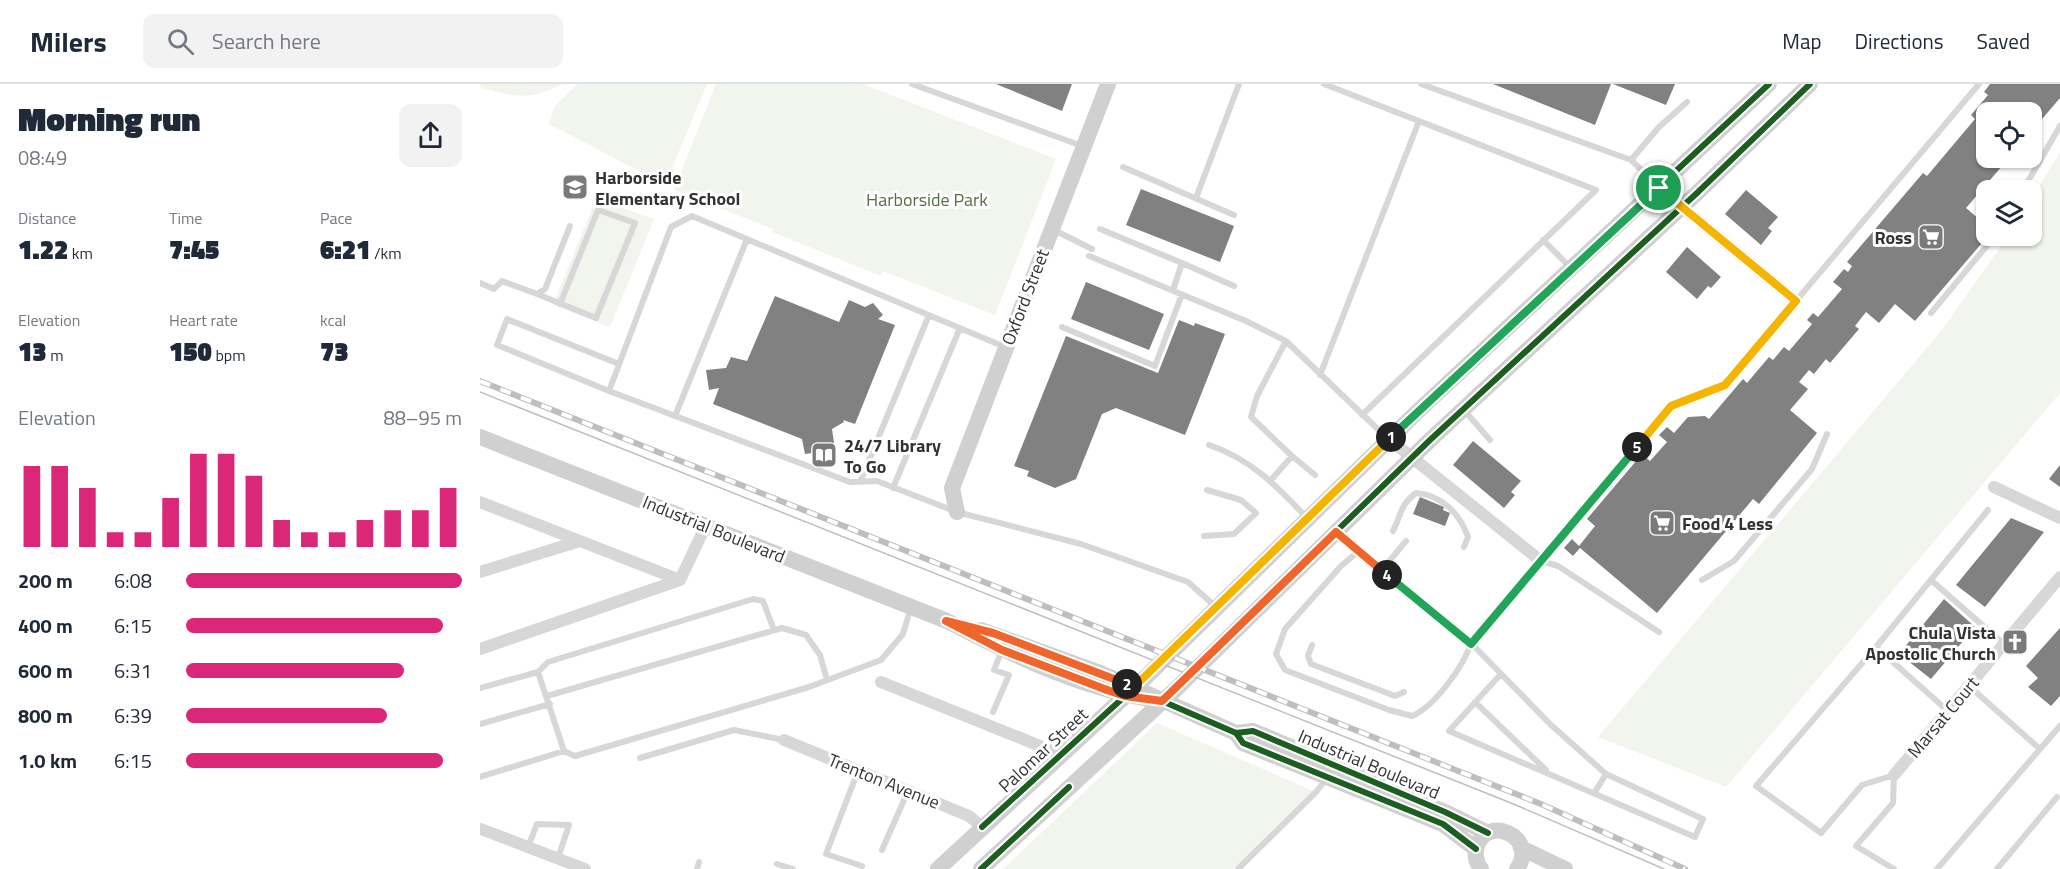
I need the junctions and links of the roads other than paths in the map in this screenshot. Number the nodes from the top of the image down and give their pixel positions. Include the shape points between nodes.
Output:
1 (912, 84) edge
2 (1108, 84) edge
3 (1239, 84) edge
4 (1324, 84) edge
5 (1421, 84) edge
6 (1768, 84) edge
7 (1810, 84) edge
8 (1979, 84) edge
9 (1687, 102) dead end
10 (1419, 121) junction
11 (2060, 126) edge
12 (1082, 146) junction
13 (1631, 160) junction
14 (1124, 167) dead end
15 (2029, 180) edge
16 (1659, 188) junction
17 (1196, 198) junction
18 (1682, 206) junction
19 (1234, 215) dead end
20 (570, 226) dead end
21 (1051, 229) junction
22 (1100, 229) dead end
23 (747, 239) junction
24 (1543, 240) junction
25 (1987, 246) edge
26 (1182, 263) junction
27 (1571, 269) junction
28 (480, 283) edge
29 (1234, 286) dead end
30 (1173, 290) junction
31 (537, 294) junction
32 (1182, 294) junction
33 (1796, 301) junction
34 (560, 304) junction
35 (1931, 313) dead end
36 (929, 315) junction
37 (1062, 327) dead end
38 (960, 328) junction
39 (1286, 341) junction
40 (1006, 347) junction
41 (619, 364) junction
42 (1320, 375) junction
43 (609, 391) junction
44 (1464, 409) junction
45 (1362, 415) junction
46 (675, 416) junction
47 (1827, 434) dead end
48 (480, 437) edge
49 (1389, 439) junction
50 (1490, 440) dead end
51 (1209, 445) dead end
52 (1292, 456) junction
53 (1413, 458) junction
54 (1315, 475) dead end
55 (1271, 480) junction
56 (860, 482) junction
57 (1994, 487) dead end
58 (894, 488) junction
59 (1207, 490) dead end
60 (480, 502) edge
61 (1988, 510) dead end
62 (957, 512) junction
63 (1308, 518) junction
64 (2060, 518) edge
65 (705, 525) junction
66 (1393, 531) dead end
67 (1336, 532) junction
68 (1204, 536) dead end
69 (580, 541) junction
70 (1406, 542) dead end
71 (1464, 547) dead end
72 (1359, 551) junction
73 (1542, 561) junction
74 (1382, 570) junction
75 (480, 572) edge
76 (2060, 577) edge
77 (680, 580) junction
78 (1702, 580) dead end
79 (1931, 580) junction
80 (1216, 607) junction
81 (910, 608) junction
82 (946, 621) junction
83 (774, 630) junction
84 (1659, 632) dead end
85 (1471, 644) junction
86 (2004, 644) junction
87 (1312, 645) dead end
88 (1876, 648) junction
89 (480, 650) edge
90 (1002, 650) junction
91 (538, 672) junction
92 (1500, 675) junction
93 (827, 680) junction
94 (881, 682) dead end
95 (1969, 686) junction
96 (480, 688) edge
97 (1130, 691) junction
98 (1404, 692) dead end
99 (549, 700) junction
100 (1162, 701) junction
101 (1475, 702) junction
102 (1948, 711) junction
103 (993, 712) dead end
104 (480, 724) edge
105 (2060, 726) edge
106 (1236, 733) junction
107 (784, 740) joint
108 (2040, 749) junction
109 (564, 751) junction
110 (1060, 754) junction
111 (640, 758) dead end
112 (859, 771) junction
113 (1550, 773) junction
114 (1606, 774) junction
115 (1894, 775) junction
116 (480, 777) edge
117 (1327, 778) junction
118 (908, 791) junction
119 (1595, 792) junction
120 (2059, 797) edge
121 (982, 827) junction
122 (481, 829) edge
123 (1488, 833) junction
124 (528, 847) junction
125 (1521, 848) junction
126 (1476, 849) junction
127 (882, 850) dead end
128 (558, 858) junction
129 (777, 864) dead end
130 (862, 866) dead end
131 (585, 869) edge
132 (793, 869) edge
133 (938, 869) edge
134 (981, 869) edge
135 (1238, 869) edge
136 (1480, 869) edge
137 (1517, 869) edge
138 (1564, 869) edge
139 (1894, 869) edge
140 (1937, 869) edge
141 (1997, 869) edge

1 - 12 lane
2 - 12 main road, Oxford Street
3 - 17 lane
4 - 10 lane
5 - 13 lane
6 - 16 main road, Palomar Street
7 - 18 main road
8 - 33 lane
9 - 13 lane
10 - 24 lane via 1596,190
10 - 42 lane
11 - 15 lane
12 - 21 main road, Oxford Street
13 - 16 lane
14 - 17 lane
16 - 18 street
16 - 27 main road, Palomar Street
17 - 19 lane
18 - 33 street
18 - 44 main road
20 - 31 lane via 545,289
21 - 30 lane
21 - 40 main road, Oxford Street
22 - 26 lane
23 - 36 lane
23 - 41 lane via 692,216 671,227
23 - 46 lane
24 - 27 lane
24 - 45 lane
25 - 35 lane
26 - 29 lane
26 - 30 lane
27 - 49 main road, Palomar Street
28 - 31 lane via 494,289 502,281
30 - 32 lane
31 - 34 lane
32 - 37 lane via 1155,366
32 - 39 lane
33 - 73 lane via 1725,385 1671,406
34 - 34 lane via 596,318 635,223 598,210
36 - 38 lane
36 - 56 lane
38 - 40 lane
38 - 58 lane
39 - 42 lane
39 - 52 lane via 1257,396 1251,417
40 - 62 main road, Oxford Street via 952,488
41 - 43 lane
41 - 43 lane via 507,319 497,345
42 - 45 lane
43 - 46 lane
44 - 50 lane
44 - 53 main road
45 - 49 lane
46 - 56 lane via 850,482
47 - 78 lane via 1812,470 1734,561
48 - 65 main road, Industrial Boulevard
49 - 53 street
49 - 63 main road, Palomar Street
51 - 55 lane via 1231,452
52 - 54 lane
52 - 55 lane
53 - 67 main road
53 - 73 street
55 - 63 lane
56 - 58 lane via 877,481
57 - 64 street
58 - 62 lane
59 - 68 lane via 1242,500 1256,513 1234,534
60 - 69 street
61 - 79 lane
62 - 80 lane via 1081,544 1188,582
63 - 80 main road, Palomar Street
65 - 77 street
65 - 81 main road, Industrial Boulevard
66 - 71 lane via 1407,500 1416,493 1426,494 1463,522 1468,537
67 - 72 lane
67 - 100 main road
69 - 75 street
69 - 77 street
70 - 74 lane
72 - 74 lane
72 - 85 lane via 1285,629 1276,654 1285,670 1412,716 1426,708 1466,659
73 - 84 lane via 1558,566
73 - 85 lane
74 - 85 lane
76 - 86 street, Marsat Court
77 - 89 street
79 - 86 lane
79 - 88 lane
80 - 97 main road, Palomar Street
81 - 82 main road, Industrial Boulevard
81 - 93 lane via 903,634 881,660
82 - 90 main road, Industrial Boulevard
82 - 97 main road, Industrial Boulevard via 993,633
83 - 91 lane via 763,601 753,598 548,662
83 - 93 lane via 782,628 806,635 820,655
83 - 99 lane
85 - 92 lane
86 - 95 street, Marsat Court
87 - 98 lane via 1308,656 1311,664 1395,696
88 - 102 lane
88 - 115 lane via 1756,786 1821,833 1862,785
90 - 97 main road, Industrial Boulevard
90 - 103 lane via 994,670 1009,675
91 - 96 lane
91 - 99 lane
92 - 101 lane
92 - 114 lane
93 - 109 lane via 575,756
94 - 110 street
95 - 102 street, Marsat Court
95 - 108 lane
97 - 100 main road, Industrial Boulevard
97 - 110 main road, Palomar Street
99 - 104 lane
99 - 109 lane
100 - 106 main road, Industrial Boulevard
100 - 134 main road
101 - 113 lane
101 - 113 lane via 1449,731
102 - 115 street, Marsat Court
105 - 108 lane
106 - 117 main road, Industrial Boulevard via 1243,743
106 - 123 main road, Industrial Boulevard via 1253,731
107 - 111 lane via 734,730
107 - 112 street, Trenton Avenue
108 - 140 lane
109 - 116 lane
110 - 121 main road, Palomar Street
112 - 118 street, Trenton Avenue
112 - 130 lane via 825,854
113 - 119 lane
114 - 119 lane
114 - 119 lane via 1703,819 1695,837
115 - 139 lane via 1893,803 1856,846
117 - 126 main road, Industrial Boulevard via 1443,824
117 - 135 lane
118 - 121 street, Trenton Avenue via 969,816
118 - 127 lane
120 - 141 lane
121 - 133 main road, Palomar Street
122 - 124 street
123 - 125 main road, Industrial Boulevard via 1508,832
123 - 126 main road
124 - 128 street
124 - 128 lane via 537,824 569,825
125 - 137 main road
125 - 138 main road, Industrial Boulevard
126 - 136 main road
128 - 131 street
129 - 132 lane

